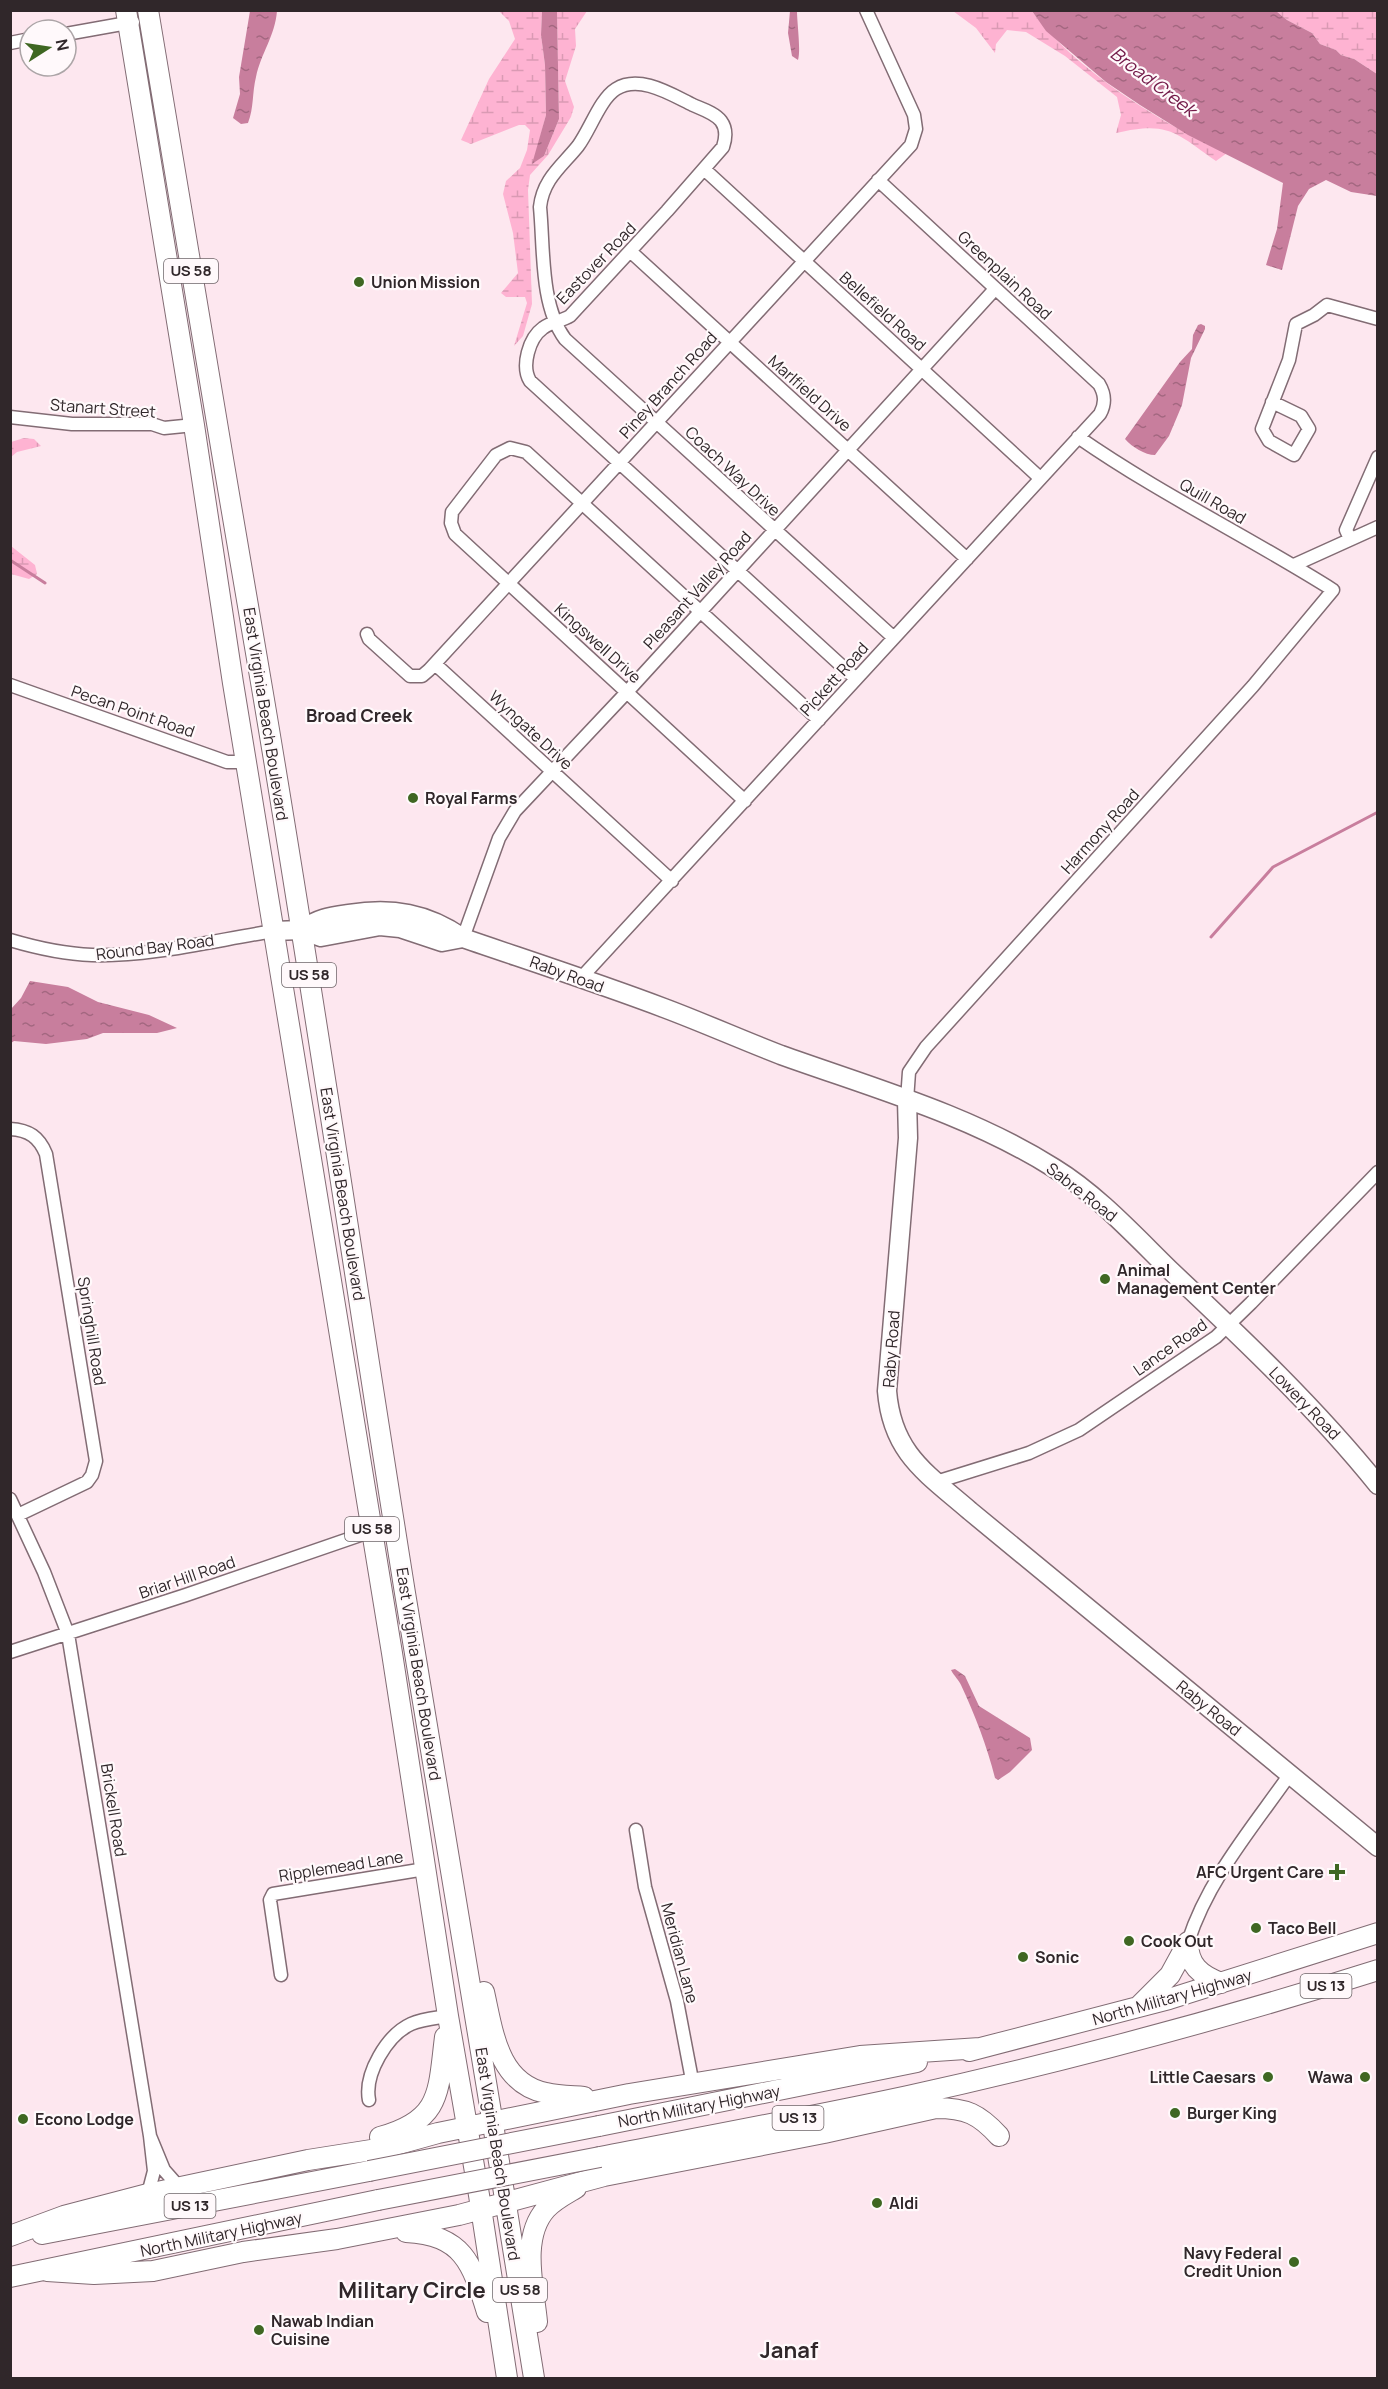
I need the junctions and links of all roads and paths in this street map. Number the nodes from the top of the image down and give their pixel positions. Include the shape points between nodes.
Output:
1 (866, 10) edge
2 (149, 15) edge
3 (127, 17) edge
4 (78, 31) edge
5 (704, 169) junction
6 (878, 180) junction
7 (630, 251) junction
8 (804, 261) junction
9 (995, 289) junction
10 (1377, 319) edge
11 (555, 323) junction
12 (730, 342) junction
13 (921, 369) junction
14 (1105, 398) joint
15 (1272, 402) dead end
16 (10, 417) edge
17 (656, 422) junction
18 (194, 425) junction
19 (1078, 437) junction
20 (847, 449) junction
21 (1377, 457) edge
22 (619, 463) junction
23 (1040, 478) junction
24 (583, 503) junction
25 (1377, 527) edge
26 (773, 530) junction
27 (1350, 539) junction
28 (967, 559) junction
29 (1294, 565) junction
30 (736, 571) junction
31 (508, 583) junction
32 (1333, 590) joint
33 (700, 611) junction
34 (367, 634) dead end
35 (894, 638) junction
36 (435, 664) junction
37 (856, 679) junction
38 (10, 685) edge
39 (627, 693) junction
40 (819, 720) junction
41 (246, 762) junction
42 (552, 772) junction
43 (745, 801) junction
44 (672, 881) junction
45 (301, 930) junction
46 (274, 931) junction
47 (463, 938) junction
48 (10, 940) edge
49 (581, 978) junction
50 (907, 1100) junction
51 (10, 1129) edge
52 (1377, 1172) edge
53 (1228, 1326) junction
54 (936, 1482) junction
55 (1377, 1485) edge
56 (10, 1499) edge
57 (18, 1515) junction
58 (372, 1531) junction
59 (68, 1634) junction
60 (10, 1652) edge
61 (1290, 1774) junction
62 (636, 1830) dead end
63 (1377, 1847) edge
64 (425, 1869) junction
65 (459, 1909) junction
66 (1377, 1933) edge
67 (1188, 1942) junction
68 (1377, 1970) edge
69 (281, 1975) dead end
70 (1221, 1983) junction
71 (1136, 2008) junction
72 (447, 2016) junction
73 (980, 2048) junction
74 (995, 2076) junction
75 (693, 2085) junction
76 (608, 2098) junction
77 (369, 2100) dead end
78 (925, 2110) junction
79 (492, 2122) junction
80 (467, 2127) junction
81 (150, 2136) junction
82 (999, 2136) dead end
83 (602, 2167) junction
84 (253, 2171) junction
85 (179, 2187) junction
86 (148, 2194) junction
87 (506, 2202) junction
88 (481, 2209) junction
89 (380, 2230) junction
90 (10, 2238) edge
91 (46, 2271) junction
92 (10, 2277) edge
93 (507, 2378) edge
94 (534, 2379) edge
95 (543, 2379) edge

1 - 6 street, Piney Branch Road via 916,123 911,145
2 - 3 street
2 - 45 main road, East Virginia Beach Boulevard / US 58
3 - 4 street
3 - 18 main road, East Virginia Beach Boulevard / US 58
5 - 7 street, Eastover Road
5 - 8 street, Bellefield Road
5 - 11 street, Eastover Road via 725,140 724,126 716,115 647,86 625,85 609,95 590,130 551,176 542,196 548,298
6 - 8 street, Piney Branch Road
6 - 9 street, Greenplain Road
7 - 11 street, Eastover Road via 570,316
7 - 12 street, Marlfield Drive
8 - 12 street, Piney Branch Road
8 - 13 street, Bellefield Road
9 - 13 street, Pleasant Valley Road
9 - 14 street, Greenplain Road via 1099,384
10 - 15 street via 1328,304 1296,324
11 - 17 street, Coach Way Drive via 565,339
11 - 22 street, Eastover Road via 536,336 526,375
12 - 17 street, Piney Branch Road
12 - 20 street, Marlfield Drive
13 - 20 street, Pleasant Valley Road
13 - 23 street, Bellefield Road
14 - 19 street, Pickett Road via 1100,414
16 - 18 street, Stanart Street via 72,424 152,424 164,428
17 - 22 street, Piney Branch Road
17 - 26 street, Coach Way Drive
18 - 41 main road, East Virginia Beach Boulevard / US 58
19 - 23 street, Pickett Road
19 - 29 street, Quill Road via 1181,502
20 - 26 street, Pleasant Valley Road
20 - 28 street, Marlfield Drive
21 - 27 street via 1346,530
22 - 24 street, Piney Branch Road
22 - 30 street
23 - 28 street, Pickett Road
24 - 31 street, Piney Branch Road
24 - 31 street, Kingswell Drive via 526,452 510,448 496,455 451,516 452,529
24 - 33 street
25 - 27 street
26 - 30 street, Pleasant Valley Road
26 - 35 street, Coach Way Drive
27 - 29 street
28 - 35 street, Pickett Road
29 - 32 street, Quill Road
30 - 33 street, Pleasant Valley Road
30 - 37 street
31 - 36 street, Piney Branch Road
31 - 39 street, Kingswell Drive
32 - 50 street, Harmony Road via 1253,687 926,1047 909,1072
33 - 39 street, Pleasant Valley Road
33 - 40 street
34 - 36 street via 410,676 422,676
35 - 37 street, Pickett Road
36 - 42 street, Wyngate Drive
37 - 40 street, Pickett Road
38 - 41 street, Pecan Point Road via 226,762
39 - 42 street, Pleasant Valley Road
39 - 43 street, Kingswell Drive
40 - 43 street, Pickett Road
41 - 46 main road, East Virginia Beach Boulevard / US 58
42 - 44 street, Wyngate Drive
42 - 47 street, Pleasant Valley Road via 508,821
43 - 44 street, Pickett Road
44 - 49 street, Pickett Road
45 - 46 street, Round Bay Road
45 - 47 street, Raby Road via 321,937 380,926 400,928 442,942
45 - 65 main road, East Virginia Beach Boulevard / US 58
46 - 48 street, Round Bay Road via 110,955 64,953
46 - 58 main road, East Virginia Beach Boulevard / US 58
47 - 49 street, Raby Road
49 - 50 street, Raby Road
50 - 53 street, Sabre Road via 982,1129 1067,1177 1104,1207
50 - 54 street, Raby Road via 908,1138 887,1391 899,1441
51 - 57 street, Springhill Road via 29,1132 46,1154 96,1461 87,1482
52 - 53 street, Lance Road
53 - 54 street, Lance Road via 1079,1430 1029,1453
53 - 55 street, Lowery Road via 1315,1413
54 - 61 street, Raby Road
56 - 57 street, Brickell Road
57 - 59 street, Brickell Road
58 - 59 street, Briar Hill Road
58 - 64 main road, East Virginia Beach Boulevard / US 58
59 - 60 street, Briar Hill Road
59 - 81 street, Brickell Road
61 - 63 street, Raby Road
61 - 67 street via 1214,1883
62 - 75 street, Meridian Lane via 645,1887 677,2001
64 - 69 street, Ripplemead Lane via 273,1894 270,1900
64 - 72 main road, East Virginia Beach Boulevard / US 58
65 - 76 main road via 479,1969 495,2042 507,2068 516,2079 548,2094
65 - 79 main road, East Virginia Beach Boulevard / US 58
66 - 70 main road, North Military Highway / US 13
67 - 70 main road via 1195,1968
67 - 71 main road via 1170,1975
68 - 74 main road, North Military Highway / US 13 via 1203,2022
70 - 71 main road, North Military Highway / US 13
71 - 73 main road, North Military Highway / US 13
72 - 77 street via 412,2023 394,2037 371,2070
72 - 80 main road, East Virginia Beach Boulevard / US 58
72 - 84 main road via 440,2085 421,2118 398,2132
73 - 75 main road via 860,2056
73 - 90 main road, North Military Highway / US 13, bridge via 830,2081
74 - 78 main road via 976,2091
74 - 83 main road, North Military Highway / US 13
75 - 76 main road
76 - 79 main road
78 - 82 main road via 950,2108 976,2114
78 - 83 main road via 863,2125
79 - 80 main road
79 - 87 main road, East Virginia Beach Boulevard / US 58
80 - 84 main road via 384,2148
80 - 88 main road, East Virginia Beach Boulevard / US 58
81 - 85 street, Brickell Road via 164,2170
81 - 86 street, Brickell Road via 154,2170
83 - 87 main road
83 - 91 main road, North Military Highway / US 13, bridge via 378,2200
83 - 95 main road via 546,2209 535,2229 532,2263
84 - 85 main road
85 - 86 main road
86 - 90 main road via 64,2216
87 - 88 main road
87 - 94 main road, East Virginia Beach Boulevard / US 58
88 - 89 main road
88 - 93 main road, East Virginia Beach Boulevard / US 58
89 - 91 main road via 153,2271
89 - 93 main road via 425,2233 460,2250 479,2287
91 - 92 main road, North Military Highway / US 13

